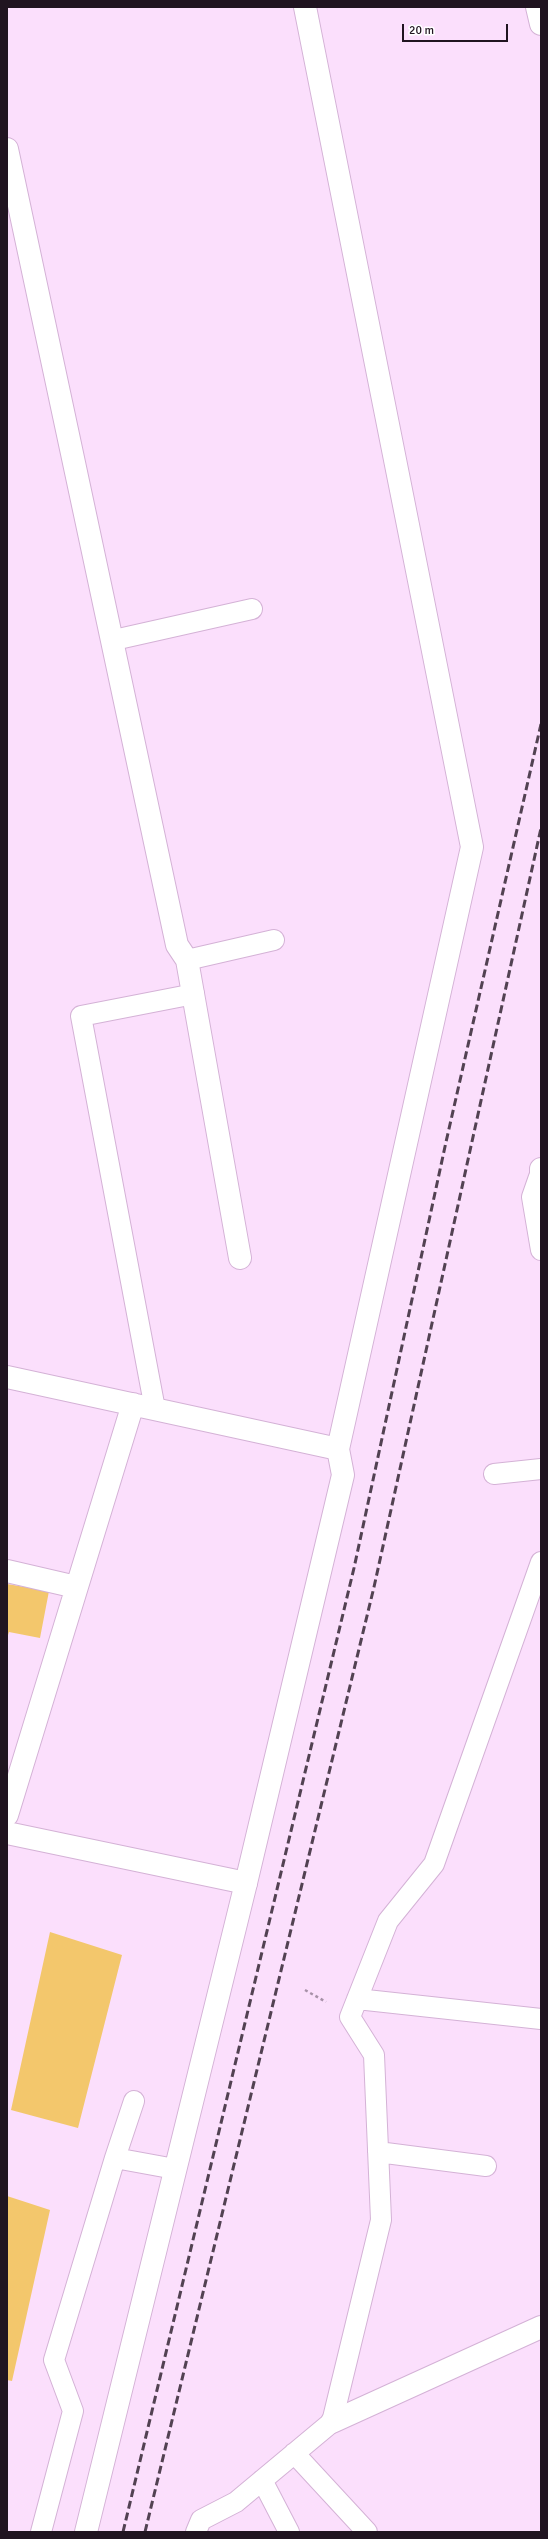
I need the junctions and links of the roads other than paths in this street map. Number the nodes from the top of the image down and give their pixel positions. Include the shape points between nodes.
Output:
1 (305, 7) edge
2 (537, 7) edge
3 (541, 24) edge
4 (7, 149) edge
5 (252, 609) dead end
6 (114, 640) junction
7 (274, 940) dead end
8 (187, 960) junction
9 (194, 994) junction
10 (540, 1174) edge
11 (541, 1250) edge
12 (240, 1258) dead end
13 (7, 1377) edge
14 (133, 1404) junction
15 (155, 1409) junction
16 (338, 1449) junction
17 (541, 1469) edge
18 (494, 1474) dead end
19 (541, 1562) edge
20 (7, 1571) edge
21 (76, 1587) junction
22 (7, 1815) edge
23 (7, 1833) edge
24 (246, 1883) junction
25 (357, 1999) junction
26 (541, 2019) edge
27 (134, 2101) dead end
28 (378, 2152) junction
29 (115, 2158) junction
30 (486, 2166) dead end
31 (176, 2169) junction
32 (541, 2327) edge
33 (332, 2422) junction
34 (294, 2453) junction
35 (262, 2480) junction
36 (41, 2532) edge
37 (86, 2532) edge
38 (196, 2532) edge
39 (289, 2532) edge
40 (367, 2532) edge

1 - 16 street via 472,847
2 - 3 street
4 - 6 street
5 - 6 lane
6 - 8 street via 177,945
7 - 8 lane
8 - 9 street
9 - 12 street
9 - 15 lane via 80,1016
10 - 11 lane via 532,1197
13 - 14 street
14 - 15 street
14 - 21 street
15 - 16 street
16 - 24 street via 343,1476
17 - 18 lane
19 - 25 lane via 434,1864 388,1921
20 - 21 street
21 - 22 street
23 - 24 street
24 - 31 street
25 - 26 lane
25 - 28 lane via 350,2017 374,2055
27 - 29 lane
28 - 30 lane
28 - 33 lane via 381,2220
29 - 31 lane
29 - 36 lane via 54,2360 73,2411
31 - 37 street
32 - 33 street
33 - 34 lane
34 - 35 lane
34 - 40 lane
35 - 38 lane via 236,2502 201,2520
35 - 39 lane

